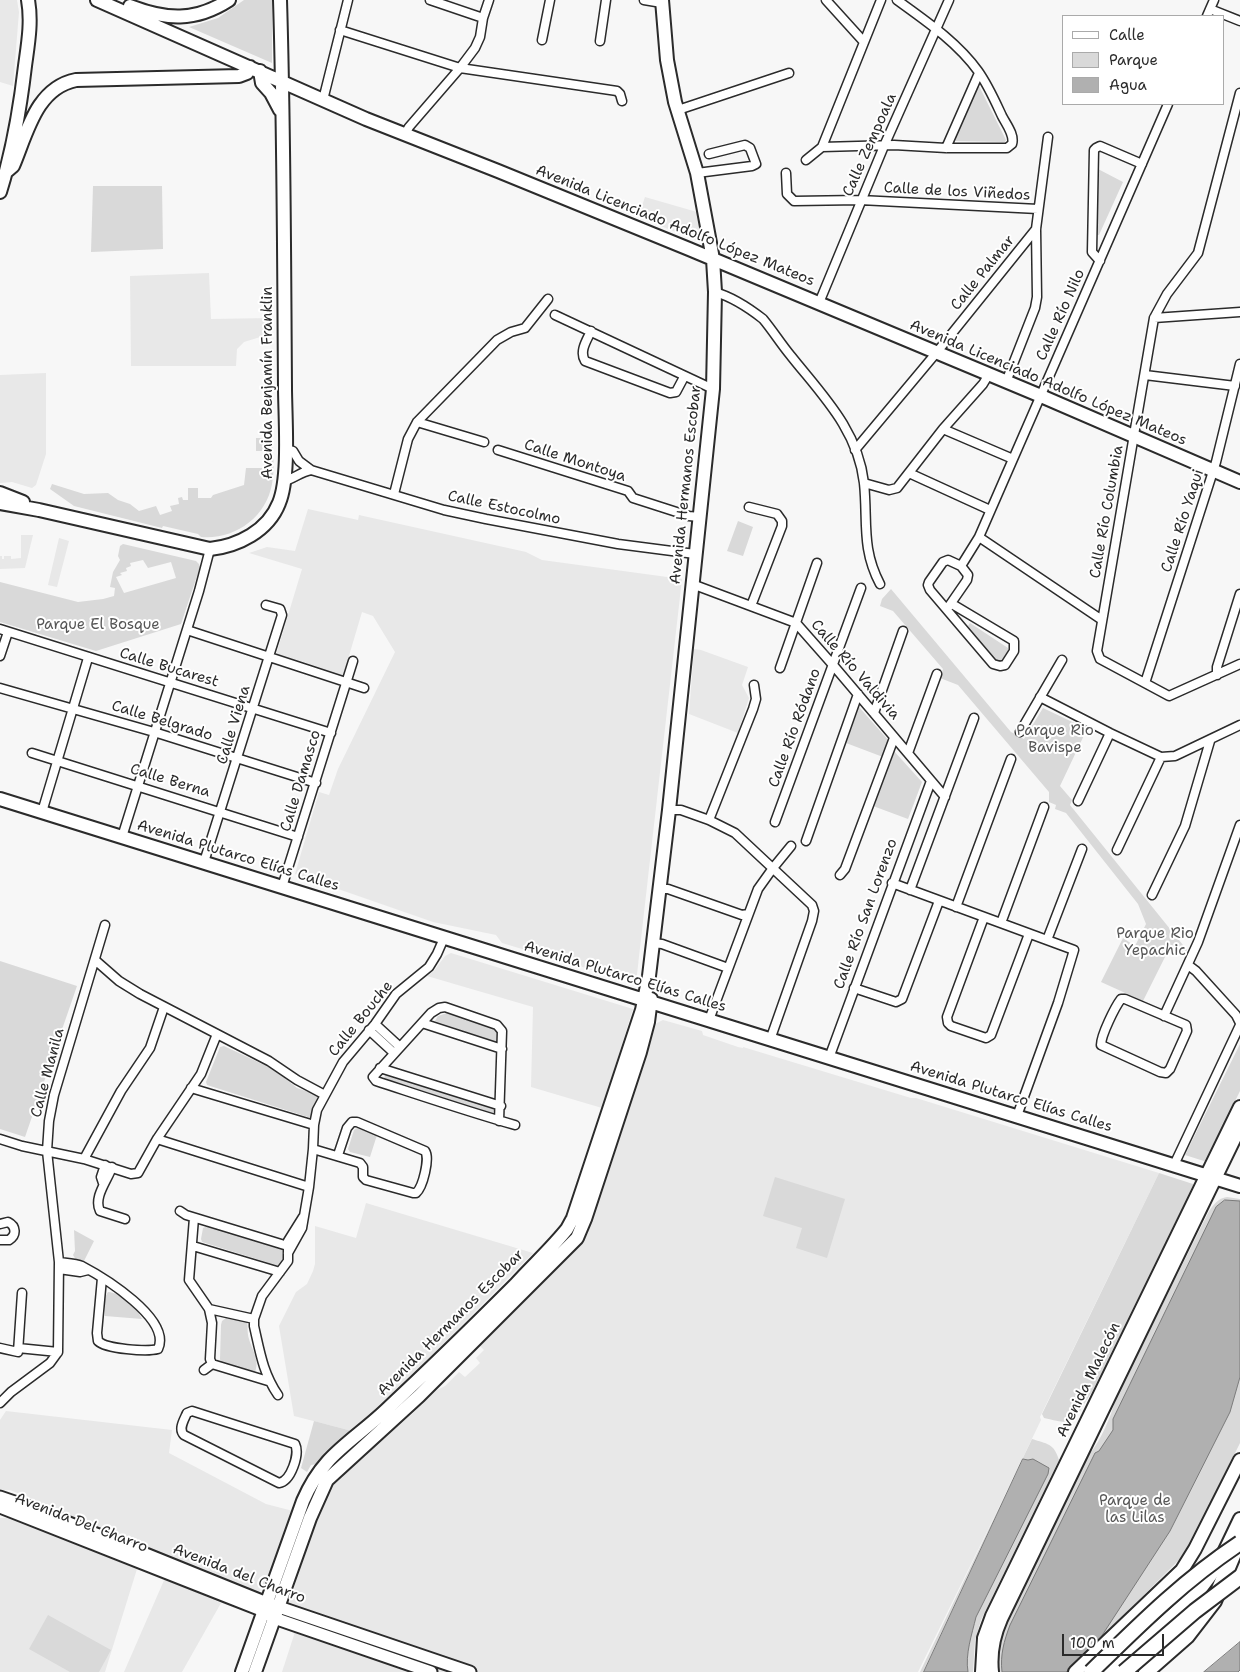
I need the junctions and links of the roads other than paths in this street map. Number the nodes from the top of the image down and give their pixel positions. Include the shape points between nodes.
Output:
1 (28, 0) edge
2 (97, 0) edge
3 (116, 0) edge
4 (228, 0) edge
5 (280, 0) edge
6 (348, 0) edge
7 (430, 0) edge
8 (488, 0) edge
9 (550, 0) edge
10 (606, 0) edge
11 (644, 0) edge
12 (826, 0) edge
13 (881, 0) edge
14 (897, 0) edge
15 (949, 0) edge
16 (1214, 0) edge
17 (662, 2) edge
18 (1208, 13) edge
19 (1225, 17) edge
20 (483, 18) junction
21 (1240, 21) edge
22 (937, 29) junction
23 (340, 30) junction
24 (542, 40) dead end
25 (600, 41) dead end
26 (864, 42) junction
27 (460, 68) junction
28 (255, 69) junction
29 (789, 73) dead end
30 (979, 73) junction
31 (281, 81) junction
32 (1240, 93) edge
33 (323, 100) junction
34 (622, 101) dead end
35 (1168, 105) edge
36 (678, 110) junction
37 (281, 112) junction
38 (1237, 114) edge
39 (405, 134) junction
40 (1048, 137) dead end
41 (884, 146) junction
42 (822, 147) junction
43 (946, 148) junction
44 (709, 154) dead end
45 (806, 160) dead end
46 (1142, 164) junction
47 (6, 172) junction
48 (786, 173) dead end
49 (697, 174) junction
50 (0, 192) edge
51 (860, 200) junction
52 (1038, 210) junction
53 (1036, 229) junction
54 (710, 237) junction
55 (690, 249) junction
56 (713, 259) junction
57 (1100, 261) junction
58 (715, 292) junction
59 (548, 299) dead end
60 (819, 303) junction
61 (1240, 312) edge
62 (554, 315) dead end
63 (1154, 318) junction
64 (592, 331) junction
65 (937, 352) junction
66 (1240, 364) edge
67 (989, 374) junction
68 (1145, 375) junction
69 (684, 377) junction
70 (1006, 382) junction
71 (1235, 386) junction
72 (713, 389) junction
73 (1041, 396) junction
74 (417, 422) junction
75 (943, 429) junction
76 (1134, 436) junction
77 (484, 442) dead end
78 (285, 450) junction
79 (498, 450) dead end
80 (856, 450) junction
81 (1013, 459) junction
82 (299, 461) junction
83 (311, 470) junction
84 (1213, 470) junction
85 (909, 473) junction
86 (298, 474) junction
87 (284, 481) junction
88 (1240, 482) edge
89 (864, 483) junction
90 (0, 493) edge
91 (394, 494) junction
92 (0, 503) edge
93 (749, 507) dead end
94 (39, 510) junction
95 (990, 510) junction
96 (699, 518) junction
97 (979, 537) junction
98 (210, 549) junction
99 (695, 554) junction
100 (817, 563) dead end
101 (962, 566) junction
102 (692, 584) junction
103 (880, 584) dead end
104 (861, 588) dead end
105 (1240, 594) edge
106 (266, 605) dead end
107 (751, 606) junction
108 (950, 607) junction
109 (1102, 620) junction
110 (796, 623) junction
111 (4, 630) edge
112 (187, 630) junction
113 (903, 631) dead end
114 (0, 656) edge
115 (88, 658) junction
116 (269, 658) junction
117 (1062, 660) dead end
118 (353, 661) dead end
119 (1240, 664) edge
120 (833, 665) junction
121 (780, 668) dead end
122 (937, 674) dead end
123 (1217, 675) junction
124 (171, 682) junction
125 (346, 682) junction
126 (1145, 683) junction
127 (754, 685) dead end
128 (0, 688) edge
129 (364, 688) dead end
130 (858, 694) junction
131 (1040, 696) junction
132 (254, 708) junction
133 (73, 710) junction
134 (874, 713) junction
135 (974, 718) dead end
136 (1240, 725) edge
137 (154, 732) junction
138 (1020, 732) dead end
139 (331, 733) junction
140 (1110, 733) junction
141 (894, 738) junction
142 (1210, 740) junction
143 (32, 753) dead end
144 (908, 753) junction
145 (1161, 757) junction
146 (238, 759) junction
147 (1011, 759) dead end
148 (58, 761) junction
149 (931, 781) junction
150 (316, 783) junction
151 (138, 786) junction
152 (945, 798) junction
153 (0, 799) edge
154 (1078, 801) dead end
155 (1044, 807) dead end
156 (669, 810) junction
157 (42, 812) junction
158 (221, 812) junction
159 (709, 820) junction
160 (775, 822) dead end
161 (1240, 825) edge
162 (122, 837) junction
163 (298, 837) junction
164 (806, 841) dead end
165 (791, 846) dead end
166 (1082, 849) dead end
167 (1118, 850) dead end
168 (204, 862) junction
169 (773, 868) junction
170 (840, 875) dead end
171 (892, 883) junction
172 (282, 887) junction
173 (659, 889) junction
174 (910, 890) junction
175 (1152, 895) dead end
176 (938, 900) junction
177 (956, 907) junction
178 (748, 914) junction
179 (984, 917) junction
180 (1000, 923) junction
181 (105, 925) dead end
182 (1029, 934) junction
183 (444, 938) junction
184 (1047, 940) junction
185 (652, 943) junction
186 (95, 960) junction
187 (1188, 965) junction
188 (728, 968) junction
189 (854, 988) junction
190 (647, 1002) junction
191 (164, 1007) junction
192 (1164, 1016) junction
193 (709, 1020) junction
194 (422, 1023) junction
195 (1240, 1024) edge
196 (372, 1027) junction
197 (217, 1034) junction
198 (770, 1040) junction
199 (400, 1047) junction
200 (502, 1050) junction
201 (394, 1053) junction
202 (829, 1058) junction
203 (380, 1068) junction
204 (620, 1078) junction
205 (191, 1088) junction
206 (325, 1095) junction
207 (501, 1106) junction
208 (1240, 1107) edge
209 (1017, 1116) junction
210 (499, 1121) junction
211 (314, 1125) junction
212 (516, 1125) dead end
213 (1240, 1128) edge
214 (612, 1136) junction
215 (0, 1139) edge
216 (158, 1139) junction
217 (313, 1148) junction
218 (47, 1151) junction
219 (338, 1155) junction
220 (84, 1159) junction
221 (1174, 1165) junction
222 (108, 1166) junction
223 (1212, 1176) junction
224 (1240, 1186) edge
225 (309, 1187) junction
226 (1206, 1198) junction
227 (180, 1211) dead end
228 (194, 1218) junction
229 (573, 1218) junction
230 (125, 1219) dead end
231 (0, 1223) edge
232 (0, 1240) edge
233 (193, 1246) junction
234 (289, 1249) junction
235 (59, 1266) junction
236 (280, 1272) junction
237 (102, 1278) junction
238 (530, 1286) junction
239 (22, 1293) dead end
240 (209, 1309) junction
241 (254, 1319) junction
242 (0, 1348) edge
243 (18, 1350) junction
244 (57, 1354) junction
245 (212, 1364) junction
246 (204, 1370) dead end
247 (268, 1381) junction
248 (278, 1395) dead end
249 (0, 1403) edge
250 (192, 1411) joint
251 (1240, 1460) edge
252 (0, 1497) edge
253 (0, 1508) edge
254 (1240, 1519) edge
255 (1240, 1541) edge
256 (288, 1560) junction
257 (1240, 1577) edge
258 (271, 1610) junction
259 (322, 1622) junction
260 (319, 1634) junction
261 (242, 1672) edge
262 (254, 1672) edge
263 (431, 1672) edge
264 (470, 1672) edge
265 (982, 1672) edge
266 (992, 1672) edge
267 (1075, 1672) edge
268 (1091, 1672) edge
269 (1108, 1672) edge
270 (1124, 1672) edge
271 (1146, 1672) edge

1 - 47 main road via 30,32 20,108
2 - 28 main road, Avenida Licenciado Adolfo López Mateos
3 - 4 main road via 146,12 174,17 205,13
5 - 31 main road, Avenida Benjamín Franklin
6 - 23 street
7 - 20 street
8 - 20 street
9 - 24 street
10 - 25 street
11 - 17 street
12 - 26 street
13 - 26 street
14 - 22 street
15 - 22 street, Calle Zempoala
16 - 18 street
17 - 36 main road, Avenida Hermanos Escobar via 667,60
19 - 21 street
20 - 27 street via 478,43
22 - 30 street
22 - 41 street, Calle Zempoala
23 - 27 street
23 - 33 street
26 - 42 street
27 - 34 street via 617,91
27 - 39 street
28 - 31 main road, Avenida Licenciado Adolfo López Mateos
28 - 37 main road
28 - 47 main road via 239,76 76,80 57,86 40,104 13,166
29 - 36 street
30 - 43 street
30 - 43 street via 1012,137 1012,144 1007,148
31 - 33 main road, Avenida Licenciado Adolfo López Mateos
31 - 37 main road, Avenida Benjamín Franklin
32 - 38 street, Calle Río Columbia
33 - 39 main road, Avenida Licenciado Adolfo López Mateos
35 - 46 street, Calle Río Nilo
36 - 49 main road, Avenida Hermanos Escobar
37 - 78 main road, Avenida Benjamín Franklin
38 - 63 street, Calle Río Columbia via 1198,253
39 - 55 main road, Avenida Licenciado Adolfo López Mateos
40 - 52 street
41 - 42 street
41 - 43 street
41 - 51 street, Calle Zempoala
42 - 45 street
44 - 49 street via 745,145 750,148 755,161 754,165
46 - 57 street, Calle Río Nilo
46 - 57 street via 1100,146 1094,150 1092,252
47 - 50 main road
48 - 51 street, Calle de los Viñedos via 788,194 794,201
49 - 54 main road, Avenida Hermanos Escobar
51 - 52 street, Calle de los Viñedos
51 - 60 street, Calle Zempoala
52 - 53 street
53 - 65 street, Calle Palmar
53 - 70 street via 1035,308
54 - 55 main road via 701,246
54 - 56 main road, Avenida Hermanos Escobar
55 - 56 main road, Avenida Licenciado Adolfo López Mateos
56 - 58 main road, Avenida Hermanos Escobar
56 - 60 main road, Avenida Licenciado Adolfo López Mateos
57 - 73 street, Calle Río Nilo
58 - 72 main road, Avenida Hermanos Escobar
58 - 80 street via 724,294 763,319 837,412
59 - 74 street via 525,328 497,340
60 - 65 main road, Avenida Licenciado Adolfo López Mateos
61 - 63 street
62 - 64 street
63 - 68 street, Calle Río Columbia
64 - 69 street
64 - 69 street via 583,350 585,361 670,393 676,392
65 - 67 main road, Avenida Licenciado Adolfo López Mateos
65 - 80 street, Calle Palmar
66 - 71 street, Calle Río Yaqui
67 - 70 main road, Avenida Licenciado Adolfo López Mateos
67 - 75 street
68 - 71 street
68 - 76 street, Calle Río Columbia
69 - 72 street
70 - 73 main road, Avenida Licenciado Adolfo López Mateos
71 - 84 street, Calle Río Yaqui
72 - 96 main road, Avenida Hermanos Escobar
73 - 76 main road, Avenida Licenciado Adolfo López Mateos
73 - 81 street, Calle Río Nilo
74 - 77 street
74 - 91 street via 408,439
75 - 81 street
75 - 85 street
76 - 84 main road, Avenida Licenciado Adolfo López Mateos
76 - 109 street, Calle Río Columbia
78 - 82 street, Calle Estocolmo via 292,451
78 - 87 main road, Avenida Benjamín Franklin
79 - 96 street, Calle Montoya
80 - 89 street
81 - 95 street, Calle Río Nilo
82 - 83 street, Calle Estocolmo
82 - 86 street
83 - 86 street
83 - 91 street, Calle Estocolmo
84 - 88 main road, Avenida Licenciado Adolfo López Mateos
84 - 126 street, Calle Río Yaqui
85 - 89 street via 892,490
85 - 95 street
86 - 87 street
87 - 98 main road, Avenida Benjamín Franklin via 279,504 261,528 236,543
89 - 103 street via 866,546
90 - 94 main road
91 - 99 street, Calle Estocolmo via 486,519 618,544
92 - 94 main road
93 - 107 street via 777,514 782,521
94 - 98 main road, Avenida Benjamín Franklin
95 - 97 street, Calle Río Nilo
96 - 99 main road, Avenida Hermanos Escobar
97 - 101 street, Calle Río Nilo
97 - 109 street
98 - 112 street
99 - 102 main road, Avenida Hermanos Escobar
100 - 110 street
101 - 108 street via 967,580
101 - 108 street via 948,560 943,562 928,585
102 - 107 street, Calle Río Valdivia
102 - 156 main road, Avenida Hermanos Escobar
104 - 120 street, Calle Río Ródano
105 - 123 street
106 - 116 street, Calle Viena via 280,610 282,615
107 - 110 street, Calle Río Valdivia
108 - 108 street via 992,664 1004,666 1014,651 1012,640
109 - 126 street, Calle Río Columbia via 1100,660
110 - 120 street, Calle Río Valdivia
110 - 121 street
111 - 114 street
111 - 115 street, Calle Bucarest
112 - 116 street
112 - 124 street
113 - 134 street
115 - 124 street, Calle Bucarest
115 - 133 street
116 - 125 street
116 - 132 street, Calle Viena
117 - 131 street
118 - 125 street, Calle Damasco
119 - 123 street
120 - 130 street, Calle Río Valdivia
120 - 160 street, Calle Río Ródano
122 - 144 street
123 - 126 street via 1169,696
124 - 132 street, Calle Bucarest
124 - 137 street
125 - 129 street
125 - 139 street, Calle Damasco
127 - 159 street via 756,699 753,709
128 - 133 street, Calle Belgrado
130 - 134 street, Calle Río Valdivia
130 - 164 street
131 - 138 street
131 - 140 street
132 - 139 street, Calle Bucarest
132 - 146 street, Calle Viena
133 - 137 street, Calle Belgrado
133 - 148 street
134 - 141 street, Calle Río Valdivia
135 - 152 street
136 - 142 street
137 - 146 street, Calle Belgrado
137 - 151 street
139 - 150 street, Calle Damasco
140 - 145 street
140 - 154 street
141 - 144 street, Calle Río Valdivia
141 - 170 street
142 - 145 street via 1175,756
142 - 175 street via 1185,826
143 - 148 street, Calle Berna
144 - 149 street, Calle Río Valdivia
145 - 167 street
146 - 150 street, Calle Belgrado
146 - 158 street, Calle Viena
147 - 177 street
148 - 151 street, Calle Berna
148 - 157 street
149 - 152 street, Calle Río Valdivia
149 - 171 street, Calle Río San Lorenzo
150 - 163 street, Calle Damasco
151 - 158 street, Calle Berna
151 - 162 street
152 - 174 street
153 - 157 main road, Avenida Plutarco Elías Calles
155 - 180 street
156 - 159 street via 681,810
156 - 173 main road, Avenida Hermanos Escobar
157 - 162 main road, Avenida Plutarco Elías Calles
158 - 163 street, Calle Berna
158 - 168 street, Calle Viena
159 - 169 street via 735,833
161 - 187 street
162 - 168 main road, Avenida Plutarco Elías Calles
163 - 172 street, Calle Damasco
165 - 169 street
166 - 184 street
168 - 172 main road, Avenida Plutarco Elías Calles
169 - 178 street via 758,889
169 - 198 street via 808,901 814,916
171 - 174 street
171 - 189 street, Calle Río San Lorenzo
172 - 183 main road, Avenida Plutarco Elías Calles
173 - 178 street via 668,889 742,915
173 - 185 main road, Avenida Hermanos Escobar
174 - 176 street
176 - 177 street
176 - 189 street via 902,1000 896,1002
177 - 179 street
178 - 188 street
179 - 180 street
179 - 182 street via 947,1016 950,1026 986,1038 991,1035
180 - 182 street
181 - 186 street, Calle Manila
182 - 184 street
183 - 190 main road, Avenida Plutarco Elías Calles
183 - 196 street, Calle Bouche via 428,967 396,994
184 - 209 street via 1074,950 1074,953
185 - 188 street
185 - 190 main road, Avenida Hermanos Escobar via 651,991
186 - 191 street via 119,980
186 - 218 street, Calle Manila via 54,1095 48,1121
187 - 192 street
187 - 195 street via 1236,1015
188 - 193 street
189 - 202 street, Calle Río San Lorenzo
190 - 193 main road, Avenida Plutarco Elías Calles
190 - 204 main road, Avenida Hermanos Escobar
190 - 214 main road, Avenida Hermanos Escobar via 647,1027
191 - 197 street
191 - 220 street via 150,1048 121,1091
192 - 192 street via 1187,1027 1166,1073 1101,1045 1121,999
193 - 198 main road, Avenida Plutarco Elías Calles
194 - 199 street
194 - 200 street
194 - 200 street via 435,1010 445,1007 500,1027
195 - 221 street
196 - 199 street
196 - 201 street
196 - 206 street, Calle Bouche via 342,1062
197 - 205 street via 204,1068
197 - 206 street
198 - 202 main road, Avenida Plutarco Elías Calles
199 - 201 street
200 - 207 street
201 - 203 street
202 - 209 main road, Avenida Plutarco Elías Calles
203 - 207 street
203 - 210 street via 373,1076 376,1081
204 - 214 main road via 622,1085 608,1130
204 - 229 main road, Avenida Hermanos Escobar
205 - 211 street
205 - 216 street
206 - 211 street, Calle Bouche
207 - 210 street
208 - 223 main road, Avenida Malecón
209 - 221 main road, Avenida Plutarco Elías Calles
210 - 212 street
211 - 217 street, Calle Bouche
213 - 223 main road, Avenida Malecón
214 - 238 main road, Avenida Hermanos Escobar via 581,1231
215 - 218 street
216 - 222 street via 141,1171 134,1174
216 - 225 street
217 - 219 street
217 - 225 street, Calle Bouche
218 - 220 street
218 - 235 street, Calle Manila
219 - 219 street via 348,1128 352,1122 357,1122 425,1151 428,1158 420,1189 413,1193 366,1180 362,1164
220 - 222 street
221 - 223 main road, Avenida Plutarco Elías Calles
222 - 230 street via 98,1208
223 - 224 main road, Avenida Plutarco Elías Calles
223 - 226 main road, Avenida Malecón
223 - 265 main road, Avenida Malecón via 992,1616 984,1638
224 - 226 main road via 1218,1190
225 - 234 street, Calle Bouche via 302,1228
226 - 266 main road, Avenida Malecón via 1001,1619 993,1640
227 - 228 street
228 - 233 street
228 - 234 street
229 - 238 main road via 576,1225 571,1236 535,1273
229 - 256 main road, Avenida Hermanos Escobar via 562,1236 462,1338 383,1413 326,1461 309,1486
231 - 232 street via 11,1224 14,1234 9,1240
233 - 236 street
233 - 240 street via 189,1280
234 - 236 street, Calle Bouche via 288,1261
235 - 237 street via 80,1265
235 - 244 street, Calle Manila
236 - 241 street, Calle Bouche via 262,1296
237 - 237 street via 98,1341 105,1346 158,1349 158,1332 149,1316 124,1292
238 - 256 main road, Avenida Hermanos Escobar via 419,1396 327,1480
239 - 243 street
240 - 241 street
240 - 245 street
241 - 247 street
242 - 243 street
243 - 244 street
244 - 249 street
245 - 246 street
245 - 247 street
247 - 248 street
250 - 250 street via 296,1444 298,1449 289,1476 279,1483 184,1435 181,1428 187,1413
251 - 267 main road via 1186,1565
252 - 258 street, Avenida del Charro
253 - 258 street, Avenida Del Charro
254 - 269 main road via 1217,1567 1202,1587
255 - 268 highway, bridge via 1184,1584
255 - 271 highway via 1214,1601 1187,1636
256 - 258 main road, Avenida Hermanos Escobar
257 - 270 highway, bridge
258 - 259 street, Avenida del Charro
258 - 260 street, Avenida Del Charro
258 - 261 main road, Avenida Hermanos Escobar
258 - 262 main road, Avenida Hermanos Escobar
259 - 260 street
259 - 264 street, Avenida del Charro
260 - 263 street, Avenida Del Charro

